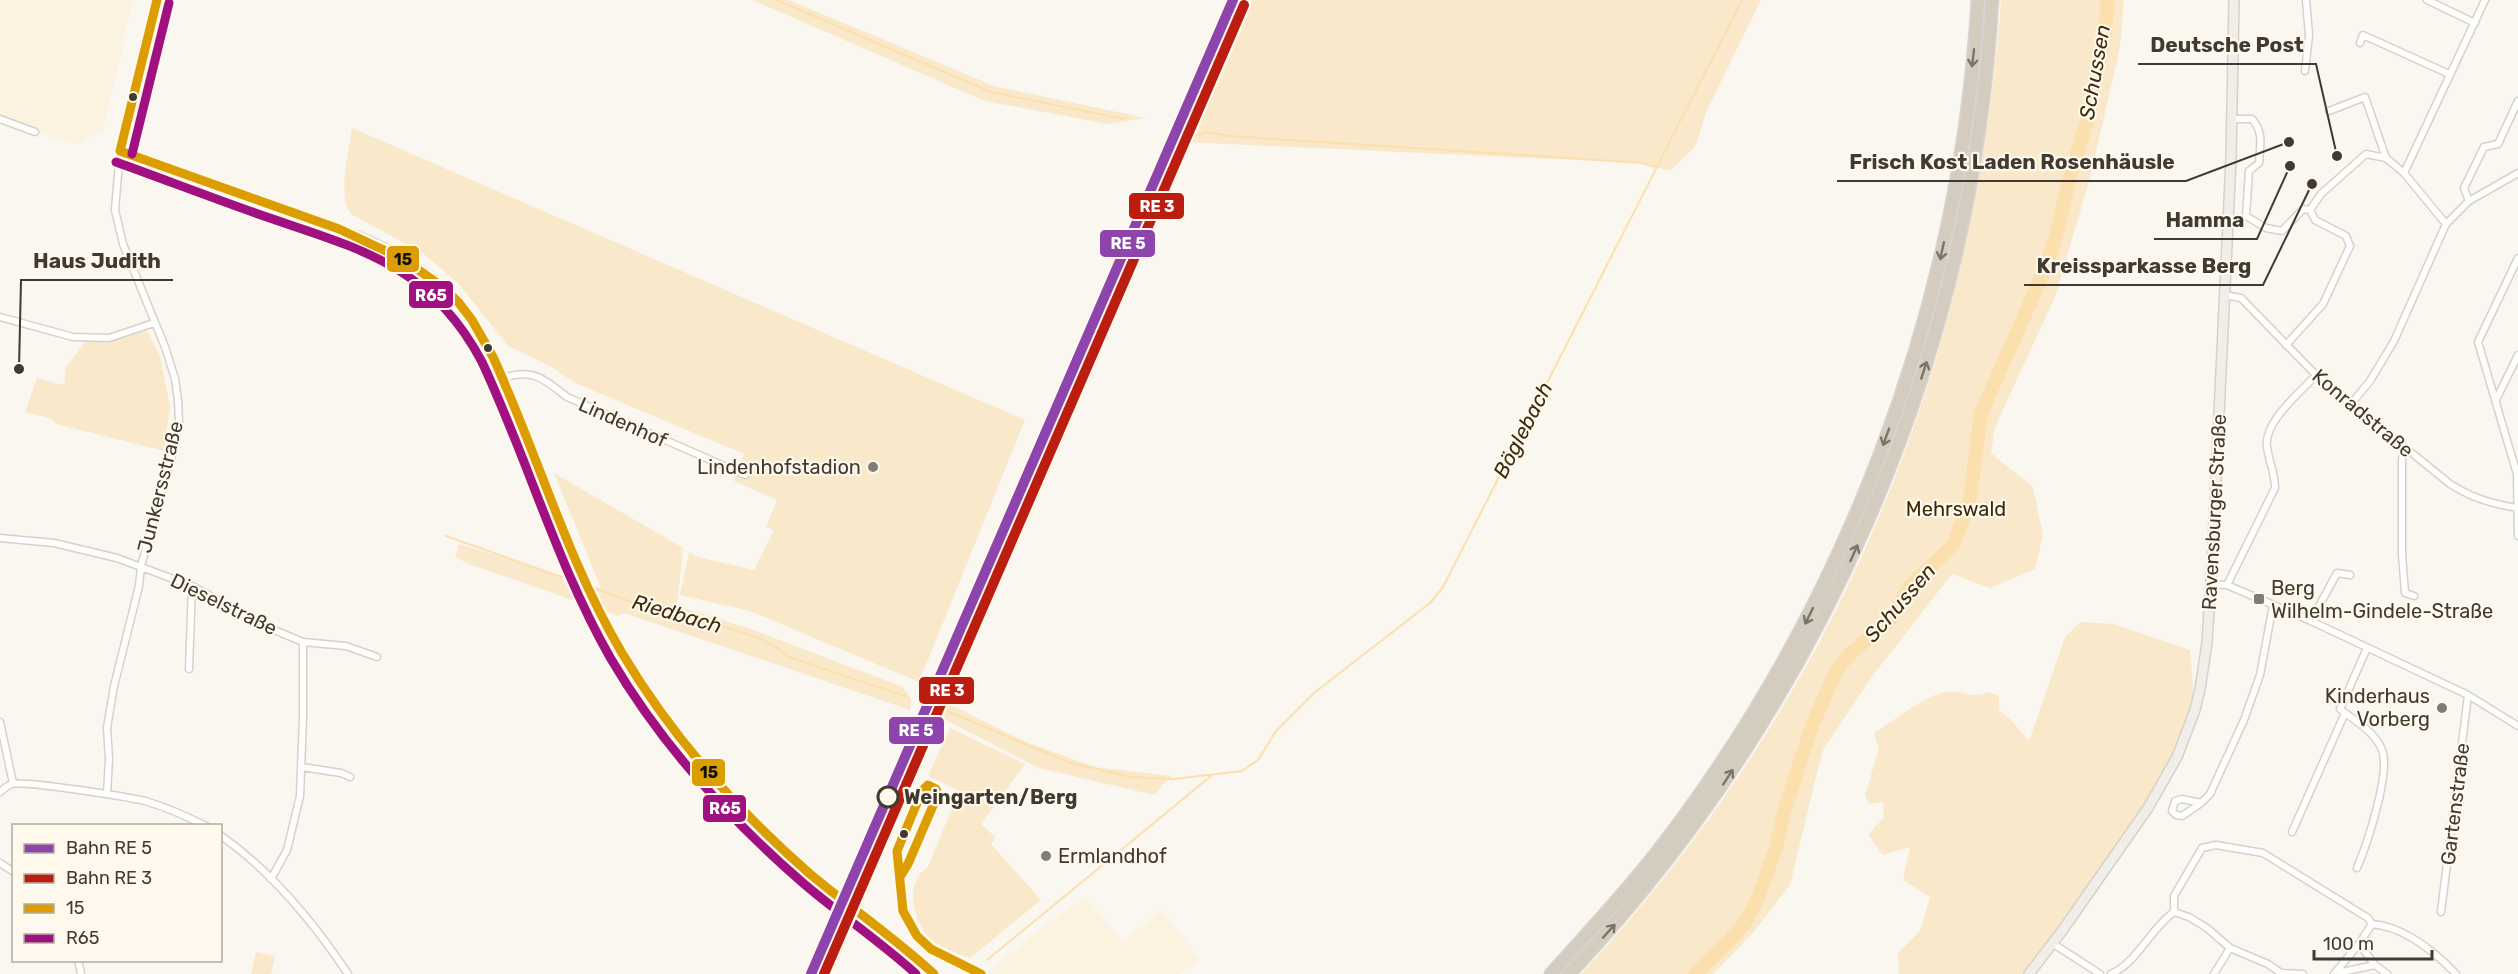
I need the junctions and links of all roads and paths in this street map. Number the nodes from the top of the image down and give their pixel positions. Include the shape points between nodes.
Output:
1 (157, 0) edge
2 (1978, 0) edge
3 (1992, 0) edge
4 (2234, 0) edge
5 (2306, 0) edge
6 (2427, 0) edge
7 (2485, 0) edge
8 (2475, 23) junction
9 (2360, 43) dead end
10 (2305, 71) dead end
11 (2449, 74) junction
12 (2518, 101) edge
13 (2329, 111) dead end
14 (0, 119) edge
15 (2232, 119) junction
16 (35, 132) dead end
17 (120, 151) junction
18 (2386, 158) junction
19 (2404, 173) junction
20 (2518, 173) edge
21 (2469, 201) junction
22 (2310, 210) junction
23 (2446, 224) junction
24 (2518, 258) edge
25 (2224, 295) junction
26 (0, 317) edge
27 (154, 323) junction
28 (2286, 345) junction
29 (2518, 355) edge
30 (2316, 375) junction
31 (503, 378) junction
32 (2496, 401) junction
33 (2351, 404) junction
34 (2404, 448) junction
35 (744, 475) dead end
36 (2518, 508) edge
37 (2518, 536) edge
38 (0, 538) edge
39 (141, 566) junction
40 (2350, 575) dead end
41 (2210, 584) junction
42 (2227, 585) junction
43 (192, 586) junction
44 (2414, 596) dead end
45 (2273, 605) junction
46 (2311, 621) junction
47 (303, 642) junction
48 (2367, 648) junction
49 (376, 657) dead end
50 (189, 669) dead end
51 (2468, 695) junction
52 (2345, 713) junction
53 (0, 722) edge
54 (2518, 726) edge
55 (302, 767) junction
56 (350, 777) dead end
57 (13, 783) junction
58 (0, 792) edge
59 (107, 794) junction
60 (2201, 802) dead end
61 (204, 824) edge
62 (2292, 832) dead end
63 (222, 837) edge
64 (2357, 868) dead end
65 (901, 875) dead end
66 (271, 879) junction
67 (2174, 912) junction
68 (2441, 912) dead end
69 (2372, 924) junction
70 (2052, 943) junction
71 (2360, 944) junction
72 (2230, 948) junction
73 (2375, 965) junction
74 (348, 974) edge
75 (934, 974) edge
76 (981, 974) edge
77 (1551, 974) edge
78 (1569, 974) edge
79 (2029, 974) edge
80 (2100, 974) edge
81 (2111, 974) edge
82 (2214, 974) edge
83 (2281, 974) edge
84 (2303, 974) edge
85 (2335, 974) edge
86 (2387, 974) edge
87 (2456, 974) edge

1 - 17 street
2 -> 77 highway via 1965,129 1935,284 1901,397 1868,487 1805,624 1749,721 1700,794 1626,890
78 -> 3 highway via 1613,927 1712,802 1761,727 1853,557 1914,401 1948,285 1964,219 1978,132
4 - 15 street, Ravensburger Straße
5 - 10 street via 2309,35
6 - 8 street
7 - 8 street
8 - 11 street
9 - 11 street via 2363,35
11 - 19 street
12 - 21 street via 2498,144 2484,147 2464,188
13 - 18 street via 2365,97
14 - 16 street
15 - 22 street via 2252,119 2261,135 2259,163 2249,171 2247,216 2265,228 2282,231 2303,209
15 - 25 street, Ravensburger Straße
17 - 27 street, Junkersstraße via 115,210 123,244
17 - 31 street via 340,228 401,256 447,291 488,348
18 - 19 street
18 - 22 street via 2366,154 2321,194
19 - 23 street
20 - 21 street
21 - 23 street
22 - 28 street via 2315,220 2346,236 2349,246 2323,304
23 - 33 street via 2394,341
24 - 32 street via 2478,342
25 - 28 street, Konradstraße via 2241,298
25 - 41 street, Ravensburger Straße
26 - 27 street via 73,337 109,338
27 - 39 street, Junkersstraße via 175,379 179,423
28 - 30 street, Konradstraße
29 - 32 street
30 - 33 street, Konradstraße
30 - 42 street via 2270,425 2266,445 2275,473 2275,488
31 - 35 street, Lindenhof via 527,373 543,378 567,397
31 - 75 street via 593,598 654,704 728,796 767,836
32 - 36 street via 2517,474
33 - 34 street, Konradstraße
34 - 36 street, Konradstraße via 2470,496
34 - 44 street via 2403,564 2405,593
36 - 37 street
38 - 39 street, Dieselstraße via 65,545
39 - 43 street, Dieselstraße
39 - 59 street, Junkersstraße via 107,728
40 - 46 street via 2337,573
41 - 42 street
41 - 70 street, Ravensburger Straße via 2205,664 2185,738 2148,808
42 - 45 street
43 - 47 street, Dieselstraße
43 - 50 street
45 - 46 street
45 - 60 street via 2253,697 2210,794
46 - 48 street
47 - 49 street, Dieselstraße via 346,646
47 - 55 street
48 - 51 street
48 - 52 street via 2340,709
51 - 54 street
51 - 68 street, Gartenstraße
52 - 62 street
52 - 64 street via 2370,731 2383,754 2381,791
53 - 57 street
55 - 56 street
55 - 66 street via 300,796 287,850
57 - 58 street
57 - 59 street
59 - 61 street via 171,809
63 - 66 street
65 - 76 street via 904,911 919,939 938,954
66 - 74 street
67 - 69 street via 2175,896 2198,853 2216,845 2262,854
67 - 72 street via 2189,917
67 - 81 street via 2156,926 2124,966
69 - 71 street
69 - 87 street via 2399,931 2419,942
70 - 79 street, Ravensburger Straße
70 - 80 street
71 - 73 street
71 - 85 street
72 - 82 street
72 - 83 street via 2268,964
73 - 85 street
73 - 86 street
83 - 84 street

